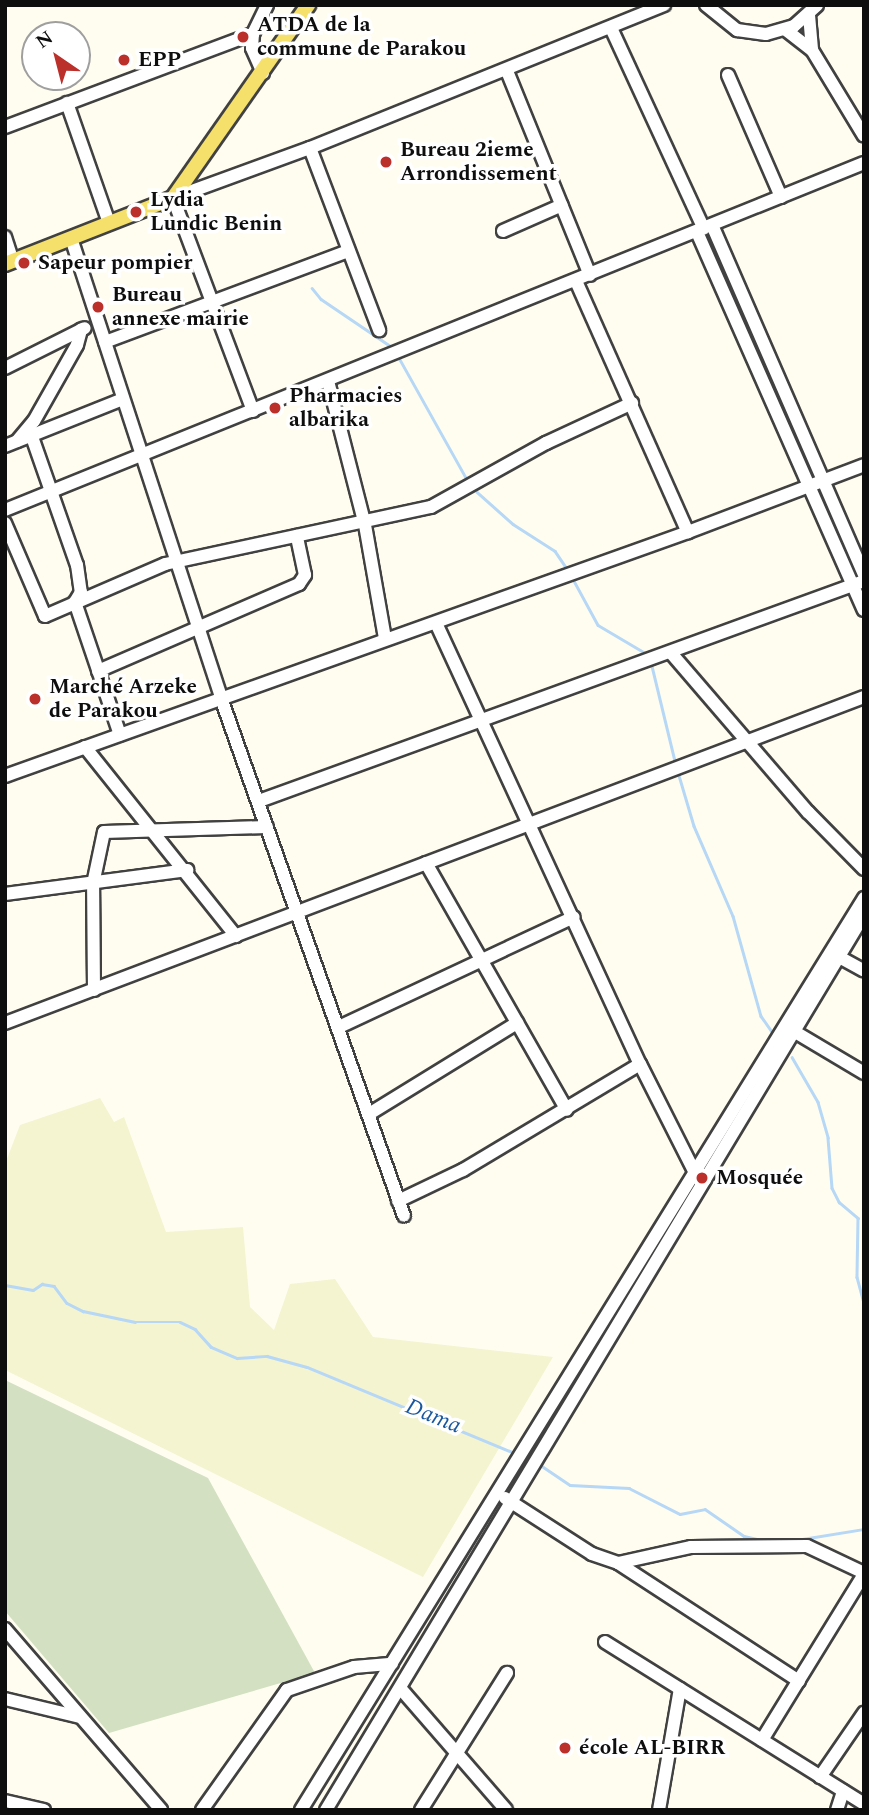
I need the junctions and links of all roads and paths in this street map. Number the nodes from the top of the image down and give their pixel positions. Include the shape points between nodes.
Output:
1 (267, 5) edge
2 (308, 5) edge
3 (664, 5) edge
4 (700, 5) edge
5 (710, 9) edge
6 (813, 10) edge
7 (611, 28) junction
8 (786, 30) junction
9 (253, 34) junction
10 (812, 50) junction
11 (507, 71) junction
12 (263, 73) junction
13 (728, 75) dead end
14 (67, 103) junction
15 (5, 127) edge
16 (864, 136) edge
17 (310, 148) junction
18 (864, 163) edge
19 (781, 197) junction
20 (173, 198) junction
21 (562, 205) junction
22 (109, 223) junction
23 (705, 229) junction
24 (503, 231) dead end
25 (5, 237) edge
26 (71, 238) junction
27 (349, 251) junction
28 (9, 262) edge
29 (590, 275) junction
30 (576, 281) junction
31 (215, 302) junction
32 (98, 321) junction
33 (81, 330) junction
34 (379, 330) dead end
35 (105, 342) junction
36 (5, 368) edge
37 (328, 381) junction
38 (123, 399) junction
39 (632, 403) junction
40 (253, 411) junction
41 (31, 435) junction
42 (11, 443) edge
43 (142, 456) junction
44 (864, 465) edge
45 (815, 483) junction
46 (50, 493) junction
47 (5, 510) edge
48 (5, 523) edge
49 (365, 524) junction
50 (688, 532) junction
51 (298, 536) junction
52 (178, 562) junction
53 (864, 575) edge
54 (858, 583) edge
55 (75, 602) junction
56 (864, 610) edge
57 (436, 623) junction
58 (198, 626) junction
59 (385, 638) junction
60 (671, 653) junction
61 (98, 671) junction
62 (864, 697) edge
63 (221, 698) junction
64 (479, 721) junction
65 (120, 735) junction
66 (746, 742) junction
67 (85, 747) junction
68 (5, 776) edge
69 (259, 801) junction
70 (529, 824) junction
71 (267, 827) junction
72 (157, 832) junction
73 (426, 863) junction
74 (864, 869) edge
75 (187, 870) junction
76 (93, 884) junction
77 (5, 894) edge
78 (864, 898) edge
79 (299, 912) junction
80 (864, 915) edge
81 (574, 917) junction
82 (236, 936) junction
83 (482, 958) junction
84 (841, 958) junction
85 (864, 971) edge
86 (94, 990) junction
87 (5, 1023) edge
88 (517, 1023) junction
89 (784, 1025) junction
90 (338, 1027) junction
91 (797, 1033) junction
92 (640, 1064) junction
93 (864, 1073) edge
94 (567, 1110) junction
95 (369, 1114) junction
96 (700, 1174) junction
97 (398, 1201) junction
98 (404, 1216) dead end
99 (498, 1493) junction
100 (512, 1501) junction
101 (618, 1563) junction
102 (864, 1574) edge
103 (5, 1629) edge
104 (605, 1642) dead end
105 (392, 1664) junction
106 (507, 1673) dead end
107 (799, 1681) junction
108 (401, 1689) junction
109 (680, 1689) junction
110 (5, 1699) edge
111 (864, 1713) edge
112 (81, 1717) junction
113 (762, 1740) junction
114 (457, 1753) junction
115 (820, 1777) junction
116 (843, 1791) junction
117 (5, 1801) edge
118 (864, 1804) edge
119 (44, 1810) edge
120 (161, 1810) edge
121 (202, 1810) edge
122 (301, 1810) edge
123 (326, 1810) edge
124 (421, 1810) edge
125 (506, 1810) edge
126 (659, 1810) edge
127 (838, 1810) edge

1 - 9 street
2 - 12 main road
3 - 7 street
4 - 5 street
5 - 8 street via 747,32
6 - 8 street
6 - 10 street
7 - 11 street
7 - 23 street
8 - 10 street
9 - 12 street
9 - 14 street
10 - 16 street
11 - 17 street
11 - 21 street
12 - 20 main road
13 - 19 street
14 - 15 street
14 - 22 street
17 - 20 street
17 - 27 street
18 - 19 street
19 - 23 street
20 - 22 main road
20 - 31 street
21 - 24 street
21 - 29 street
22 - 26 main road
23 - 29 street
23 - 45 street
25 - 28 street
26 - 28 main road
26 - 32 street
27 - 31 street
27 - 34 street
29 - 30 street
30 - 37 street
30 - 39 street
31 - 35 street
31 - 40 street
32 - 33 street
32 - 35 street
33 - 36 street
33 - 42 street via 34,421
35 - 38 street
37 - 40 street
37 - 49 street
38 - 41 street
38 - 43 street
39 - 49 street via 546,443 445,501
39 - 50 street
40 - 43 street
41 - 42 street
41 - 46 street
43 - 46 street
43 - 52 street
44 - 45 street
45 - 50 street
45 - 53 street
45 - 54 street
46 - 47 street
46 - 55 street via 77,565 81,592
48 - 55 street via 41,615
49 - 51 street
49 - 59 street
50 - 57 street
51 - 52 street
51 - 58 street via 303,580
52 - 55 street via 154,567
52 - 58 street
54 - 56 street
54 - 60 street
55 - 61 street
57 - 59 street
57 - 64 street
58 - 61 street
58 - 63 street
59 - 63 street
60 - 64 street
60 - 66 street
61 - 65 street
62 - 66 street
63 - 65 street
63 - 69 street
64 - 69 street
64 - 70 street
65 - 67 street
66 - 70 street
66 - 74 street
67 - 68 street
67 - 72 street
69 - 71 street
70 - 73 street
70 - 81 street
71 - 72 street
71 - 79 street
72 - 75 street
72 - 76 street via 104,832
73 - 79 street
73 - 83 street
75 - 76 street
75 - 82 street
76 - 77 street
76 - 86 street
78 - 89 street
79 - 82 street
79 - 90 street
80 - 84 street
81 - 83 street
81 - 92 street
82 - 86 street
83 - 88 street
83 - 90 street
84 - 85 street
84 - 91 street
86 - 87 street
88 - 94 street
88 - 95 street
89 - 91 street
89 - 96 street
90 - 95 street
91 - 93 street
91 - 96 street
92 - 94 street
92 - 96 street
94 - 97 street
95 - 97 street
96 - 99 street
96 - 100 street
97 - 98 street
99 - 100 street
99 - 105 street
100 - 101 street via 593,1554
100 - 108 street
101 - 102 street via 691,1547 807,1546
101 - 107 street
102 - 107 street
103 - 112 street
104 - 109 street
105 - 121 street via 354,1667 287,1689
105 - 122 street
106 - 114 street
107 - 113 street
108 - 114 street
108 - 123 street
109 - 113 street
109 - 126 street
110 - 112 street
111 - 115 street
112 - 120 street
113 - 115 street
114 - 124 street
114 - 125 street
115 - 116 street
116 - 118 street
116 - 127 street
117 - 119 street

